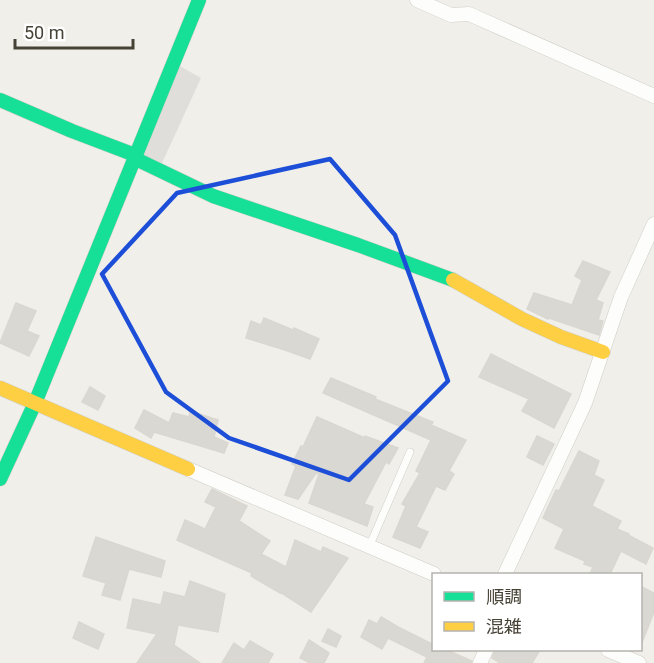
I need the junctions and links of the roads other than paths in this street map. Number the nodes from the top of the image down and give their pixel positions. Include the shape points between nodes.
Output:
1 (199, 0) edge
2 (417, 0) edge
3 (654, 96) edge
4 (0, 100) edge
5 (135, 155) junction
6 (654, 225) edge
7 (603, 352) junction
8 (0, 388) edge
9 (35, 404) junction
10 (410, 452) dead end
11 (0, 479) edge
12 (369, 547) junction
13 (432, 573) edge
14 (505, 573) edge
15 (610, 651) edge
16 (639, 663) edge

1 - 5 street
2 - 3 street via 451,15 469,14
4 - 5 street
5 - 7 street via 138,160 213,196 447,277 522,320
5 - 9 street
6 - 7 street via 621,297
7 - 14 street via 585,403
8 - 9 street
9 - 11 street
9 - 12 street
10 - 12 lane
12 - 13 street
15 - 16 street

